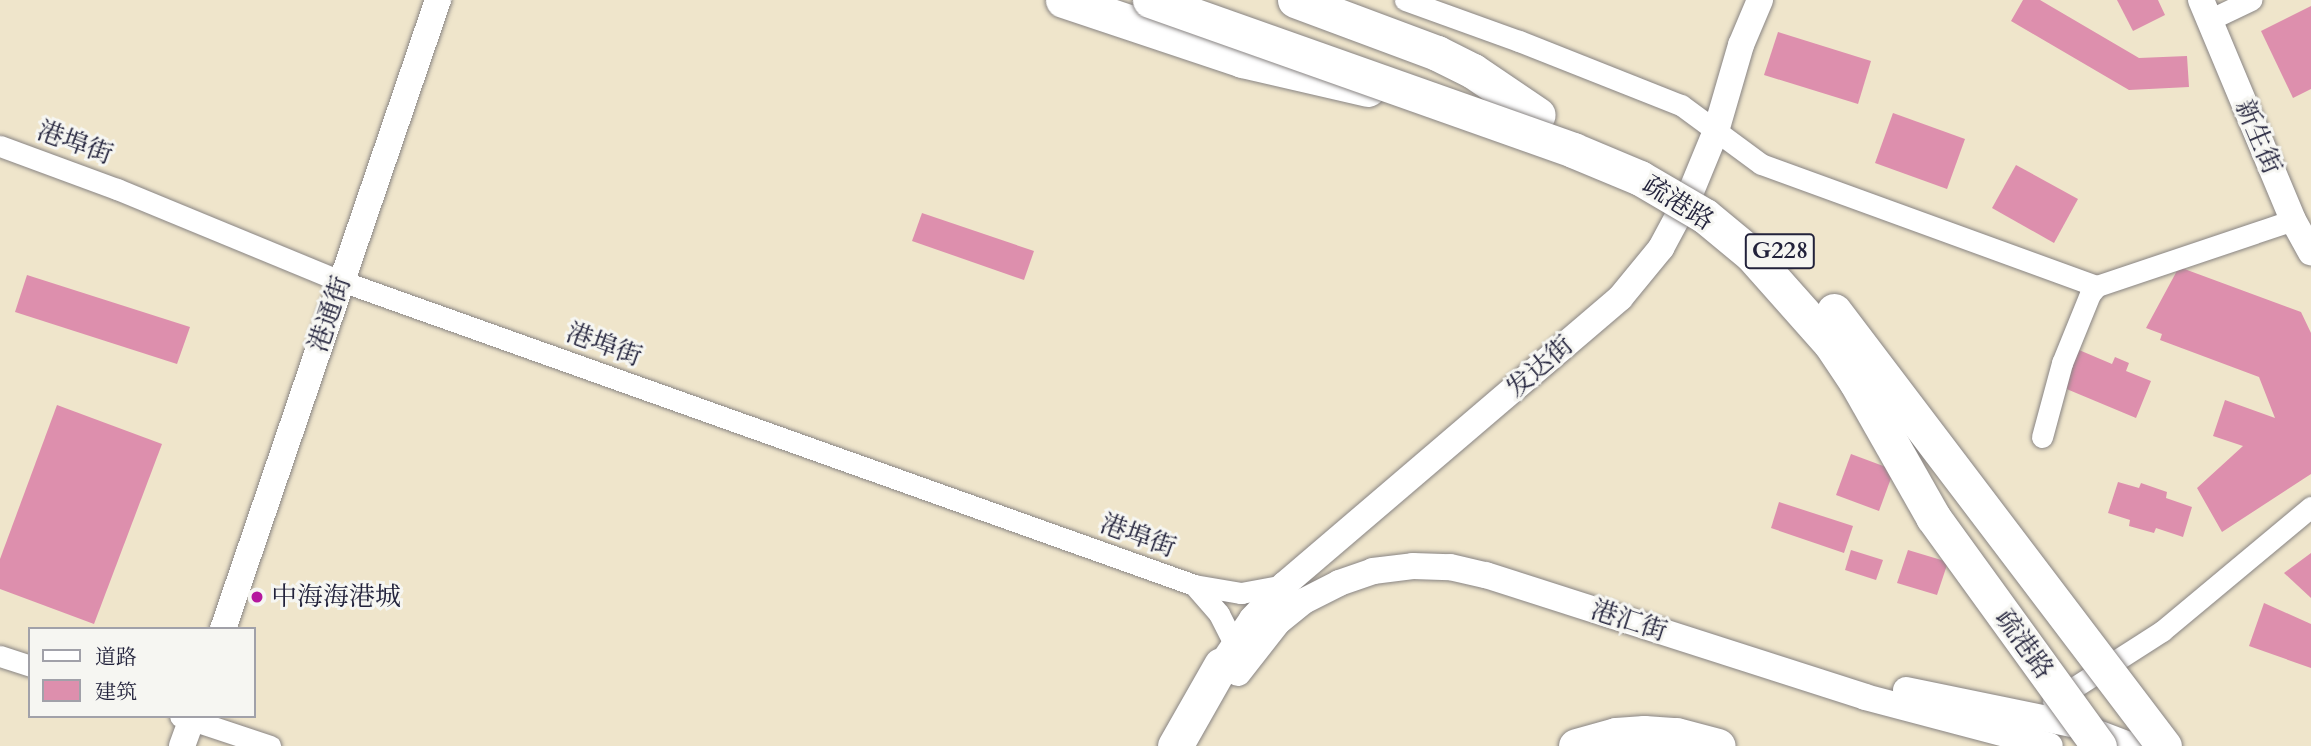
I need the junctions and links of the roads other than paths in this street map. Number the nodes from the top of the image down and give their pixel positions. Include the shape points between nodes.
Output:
1 (419, 0) edge
2 (438, 0) edge
3 (1063, 0) edge
4 (1150, 0) edge
5 (1211, 0) edge
6 (1295, 0) edge
7 (1405, 0) edge
8 (1760, 0) edge
9 (2251, 0) edge
10 (2205, 10) edge
11 (1452, 107) junction
12 (1538, 116) junction
13 (1716, 131) junction
14 (0, 146) edge
15 (2293, 219) junction
16 (2311, 252) edge
17 (334, 277) junction
18 (2097, 286) junction
19 (2042, 437) dead end
20 (2311, 508) edge
21 (1331, 568) junction
22 (1194, 585) junction
23 (1284, 585) junction
24 (206, 627) edge
25 (224, 627) edge
26 (0, 656) edge
27 (1231, 660) junction
28 (28, 665) edge
29 (2029, 717) junction
30 (184, 718) edge
31 (185, 718) edge
32 (188, 718) edge
33 (1998, 732) junction
34 (165, 746) edge
35 (182, 746) edge
36 (270, 746) edge
37 (1175, 746) edge
38 (1199, 746) edge
39 (1576, 746) edge
40 (1718, 746) edge
41 (1966, 746) edge
42 (2050, 746) edge
43 (2099, 746) edge
44 (2132, 746) edge
45 (2164, 746) edge

1 - 17 street, 港通街
2 - 17 street, 港通街
3 - 11 highway, bridge via 1242,60
4 - 11 highway, 疏港路 / G228, bridge
5 - 12 highway, 疏港路 / G228
6 - 12 highway via 1437,53 1473,71
7 - 13 street via 1519,40 1681,106
8 - 13 street, 发达街 via 1741,45
9 - 10 street
10 - 15 street, 新生街
11 - 43 highway, 疏港路 / G228, bridge via 1640,178 1705,216 1751,254 1831,344 1933,517
12 - 45 highway, 疏港路 / G228, bridge via 1648,159 1718,197 1812,284
13 - 18 street via 1761,164
13 - 21 street, 发达街 via 1661,248 1620,298
14 - 17 street, 港埠街
15 - 16 street, 新生街
15 - 18 street
17 - 22 street, 港埠街
17 - 24 street, 港通街
17 - 25 street, 港通街
18 - 19 street via 2062,363
20 - 29 street via 2162,631
21 - 23 street, 发达街
21 - 27 street, 港汇街 via 1304,601
21 - 29 street, 港汇街 via 1400,549 1447,550 1488,558 1872,681
21 - 33 street, 港汇街 via 1450,567 1486,575 1865,697
22 - 23 street, 港埠街 via 1241,593
22 - 27 street via 1219,614
23 - 27 street, 发达街
26 - 28 street
27 - 37 highway
27 - 38 highway
29 - 33 street
29 - 44 street, 港汇街 via 2076,725
30 - 34 street
31 - 35 street
32 - 36 street
33 - 41 street
33 - 42 street, 港汇街
39 - 40 highway via 1644,733 1676,735

